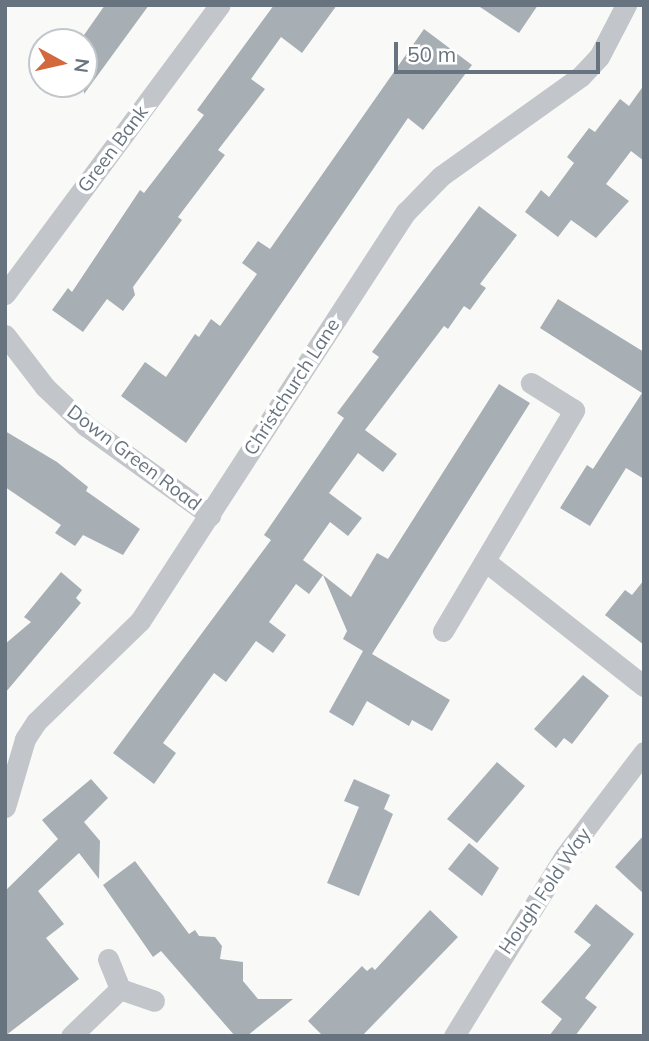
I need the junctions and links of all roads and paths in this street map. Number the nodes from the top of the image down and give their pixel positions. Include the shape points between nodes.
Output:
1 (220, 5) edge
2 (626, 5) edge
3 (5, 294) edge
4 (5, 335) edge
5 (531, 383) dead end
6 (210, 515) junction
7 (485, 561) junction
8 (443, 631) dead end
9 (644, 686) edge
10 (644, 752) edge
11 (5, 807) edge
12 (108, 959) dead end
13 (120, 989) junction
14 (154, 1001) dead end
15 (71, 1036) edge
16 (454, 1036) edge

1 - 3 street, Green Bank
2 - 6 street, Christchurch Lane via 598,57 582,76 441,176 407,212
4 - 6 street, Down Green Road via 45,387 86,426
5 - 7 street via 574,410
6 - 11 street, Christchurch Lane via 140,621 36,722 18,758
7 - 8 street
7 - 9 street
10 - 16 street, Hough Fold Way via 564,857
12 - 13 street
13 - 14 street
13 - 15 street

